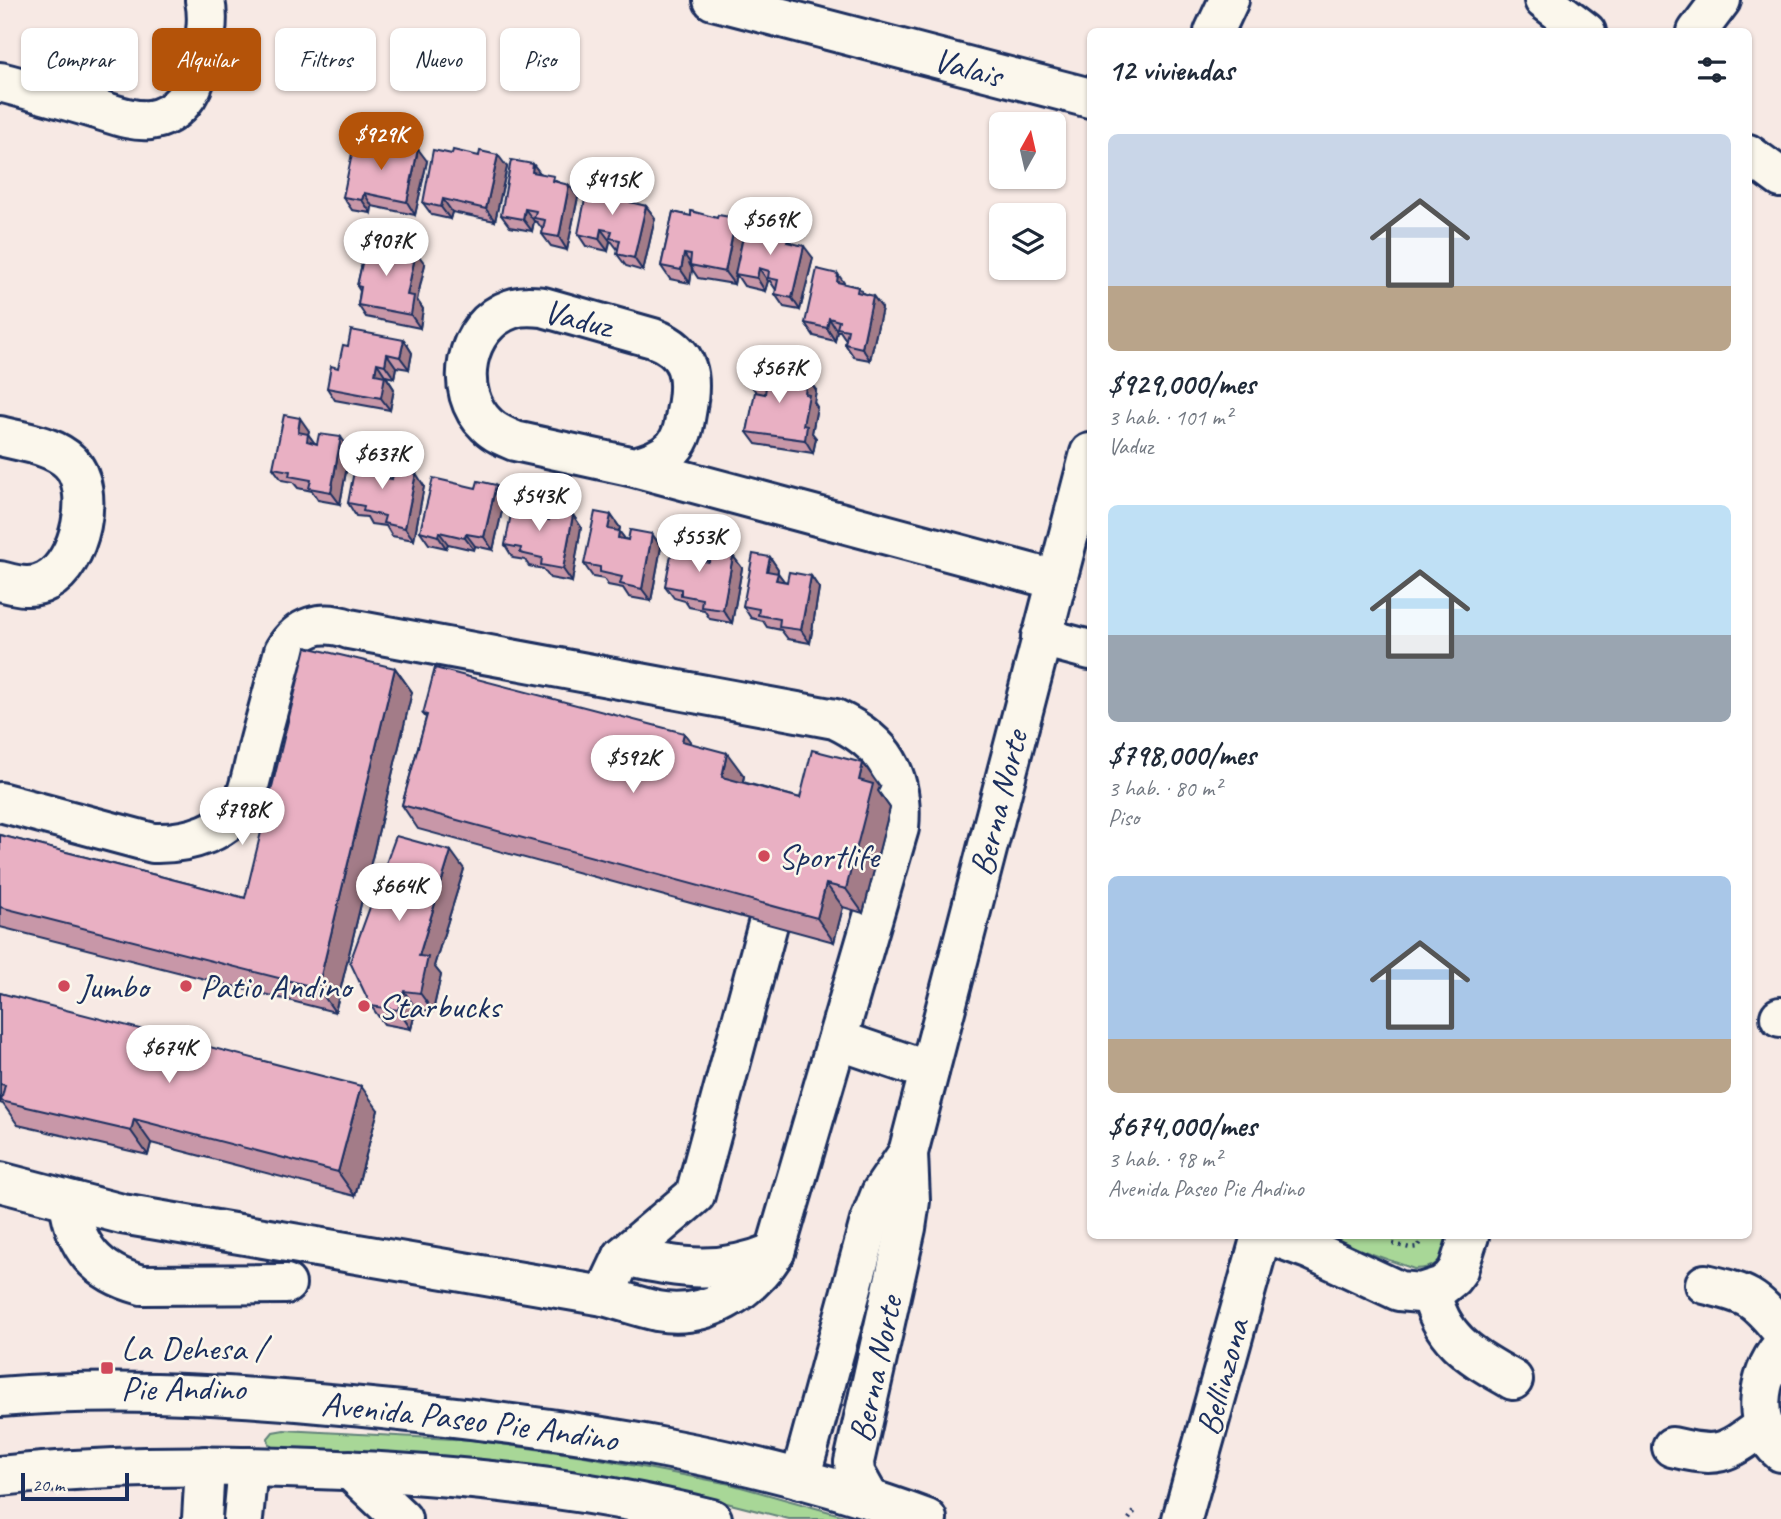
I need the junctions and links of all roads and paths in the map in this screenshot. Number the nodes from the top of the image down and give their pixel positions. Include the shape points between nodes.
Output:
1 (205, 0) edge
2 (713, 0) edge
3 (799, 0) edge
4 (826, 0) edge
5 (1230, 0) edge
6 (1544, 0) edge
7 (1721, 0) edge
8 (758, 12) junction
9 (1216, 28) edge
10 (1581, 28) edge
11 (1700, 28) edge
12 (847, 35) junction
13 (0, 82) edge
14 (1087, 97) edge
15 (1752, 157) edge
16 (1781, 178) edge
17 (0, 436) edge
18 (680, 439) junction
19 (1087, 464) edge
20 (634, 467) junction
21 (715, 488) junction
22 (1056, 580) junction
23 (0, 581) edge
24 (1041, 637) junction
25 (1087, 649) edge
26 (0, 802) edge
27 (768, 924) edge
28 (838, 1040) junction
29 (929, 1071) junction
30 (908, 1153) junction
31 (0, 1182) edge
32 (69, 1201) junction
33 (1260, 1239) edge
34 (1281, 1239) edge
35 (1422, 1239) edge
36 (1467, 1239) edge
37 (1385, 1243) dead end
38 (775, 1252) junction
39 (623, 1256) junction
40 (286, 1284) dead end
41 (1705, 1284) dead end
42 (1431, 1291) junction
43 (604, 1296) junction
44 (1781, 1331) edge
45 (1781, 1346) edge
46 (1513, 1380) dead end
47 (0, 1397) edge
48 (1772, 1440) edge
49 (1672, 1447) dead end
50 (205, 1466) junction
51 (248, 1467) junction
52 (350, 1470) junction
53 (15, 1474) edge
54 (800, 1479) junction
55 (869, 1499) junction
56 (0, 1508) edge
57 (1137, 1508) dead end
58 (202, 1519) edge
59 (243, 1519) edge
60 (401, 1519) edge
61 (712, 1519) edge
62 (927, 1519) edge
63 (1129, 1519) edge
64 (1182, 1519) edge

1 - 13 street via 207,30 194,84 177,108 163,116 151,120 125,117
2 - 8 street, Valais
3 - 8 street
4 - 12 street via 836,24
5 - 9 street
6 - 10 street
7 - 11 street
8 - 12 street, Valais
12 - 14 street, Valais
15 - 16 street
17 - 23 street via 60,454 82,481 84,502 74,549 60,573 33,586
18 - 20 street via 664,455
18 - 20 street, Vaduz via 691,382 684,361 666,342 542,307 512,308 488,322 470,355 467,382 476,412 487,425 515,441
18 - 21 street, Vaduz via 690,464
19 - 22 street, Berna Norte
20 - 21 street, Vaduz
21 - 22 street, Vaduz
22 - 24 street, Berna Norte
24 - 25 street
24 - 29 street, Berna Norte
26 - 28 street via 153,843 173,844 210,832 244,800 284,651 300,632 323,624 835,719 870,740 884,756 896,781 901,809
27 - 39 street via 695,1195
28 - 29 street
28 - 38 street
29 - 30 street, Berna Norte
30 - 54 street, Berna Norte via 881,1193 870,1221
30 - 55 street, Berna Norte via 906,1228 855,1462 855,1474
31 - 32 street
32 - 40 street via 79,1241 107,1272 124,1280 142,1284
32 - 43 street via 122,1214
33 - 64 street, Bellinzona
34 - 42 street via 1399,1291
35 - 37 path via 1418,1247 1410,1248
36 - 42 street via 1458,1270
38 - 39 street via 711,1269
38 - 43 street via 752,1282 719,1304 699,1310 658,1311
39 - 43 street
41 - 44 street via 1752,1298
42 - 46 street via 1440,1319 1459,1345
45 - 48 street via 1762,1389 1760,1415
47 - 54 street, Avenida Paseo Pie Andino via 183,1394 340,1405 573,1431 714,1457
48 - 49 street via 1719,1454
50 - 51 street, Avenida Paseo Pie Andino
50 - 53 street, Avenida Paseo Pie Andino
50 - 58 street
51 - 52 street, Avenida Paseo Pie Andino
51 - 59 street
52 - 60 street
52 - 61 street, Avenida Paseo Pie Andino via 513,1484
53 - 56 street, Avenida Paseo Pie Andino
54 - 55 street, Avenida Paseo Pie Andino
55 - 62 street, Avenida Paseo Pie Andino
57 - 63 path

